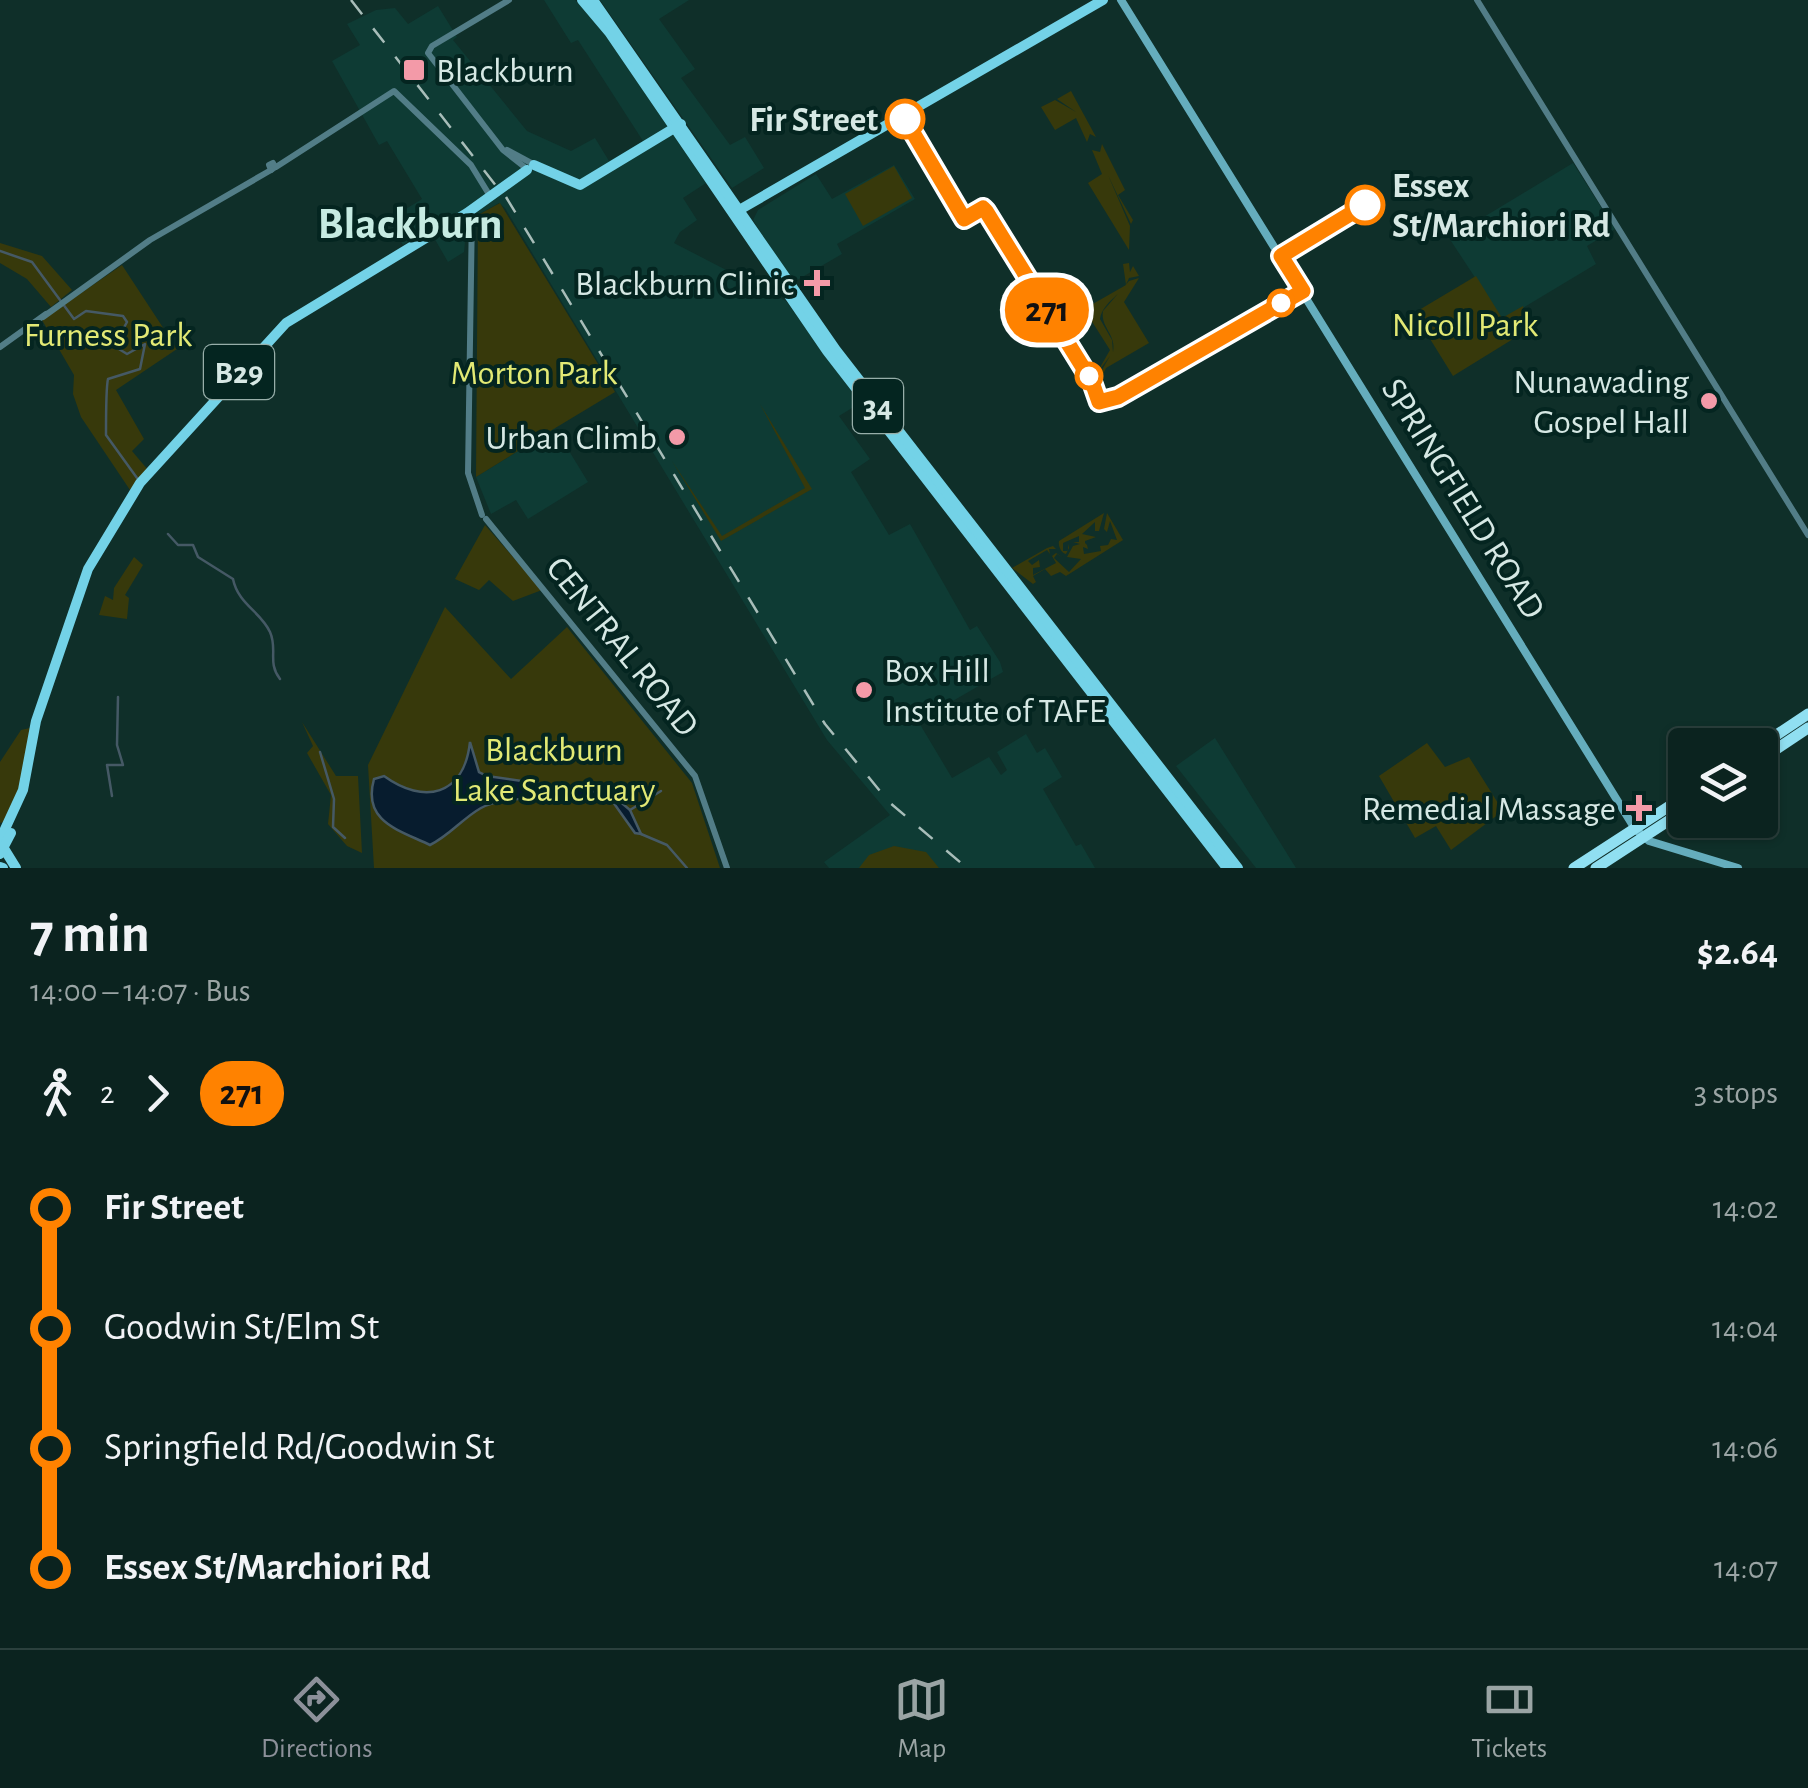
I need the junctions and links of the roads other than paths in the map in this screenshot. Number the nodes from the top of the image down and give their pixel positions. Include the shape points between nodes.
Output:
1 (509, 0) edge
2 (582, 0) edge
3 (593, 0) edge
4 (1103, 0) edge
5 (1121, 0) edge
6 (1477, 0) edge
7 (678, 126) junction
8 (531, 169) junction
9 (727, 191) junction
10 (770, 193) junction
11 (492, 198) junction
12 (752, 202) junction
13 (469, 212) junction
14 (736, 212) junction
15 (748, 222) junction
16 (784, 283) junction
17 (0, 347) edge
18 (1808, 536) edge
19 (1040, 619) junction
20 (1808, 714) edge
21 (1808, 728) edge
22 (1778, 734) edge
23 (1778, 748) edge
24 (31, 762) junction
25 (1668, 810) edge
26 (1668, 818) edge
27 (5, 823) edge
28 (1639, 833) junction
29 (1, 848) edge
30 (3, 868) edge
31 (16, 868) edge
32 (727, 868) edge
33 (1227, 868) edge
34 (1238, 868) edge
35 (1574, 868) edge
36 (1596, 868) edge
37 (1738, 868) edge

1 - 8 street via 428,50 498,144
2 - 7 main road, 34
3 - 7 main road, 34
4 - 10 main road
5 - 28 main road, SPRINGFIELD ROAD
6 - 18 street
7 - 8 main road via 584,183 573,186
7 - 9 main road, 34
7 - 14 main road, 34
8 - 11 main road, B29
9 - 12 main road
9 - 14 main road, 34
10 - 12 main road
10 - 15 main road
11 - 13 main road, B29
11 - 17 street via 471,164 394,92 150,240
12 - 14 main road
13 - 24 main road, B29 via 277,330 140,482 88,569
13 - 32 street, CENTRAL ROAD via 468,473 484,517 695,776
14 - 15 main road, 34
14 - 16 main road, 34
15 - 16 main road, 34
16 - 19 main road, 34
19 - 33 main road, 34
19 - 34 main road, 34
20 - 22 highway
21 - 23 highway
24 - 27 main road, B29
24 - 29 main road, B29 via 24,803
25 - 28 highway
26 - 28 highway
27 - 29 main road, B29
28 - 35 highway
28 - 36 highway
28 - 37 main road
29 - 30 main road
29 - 31 main road

